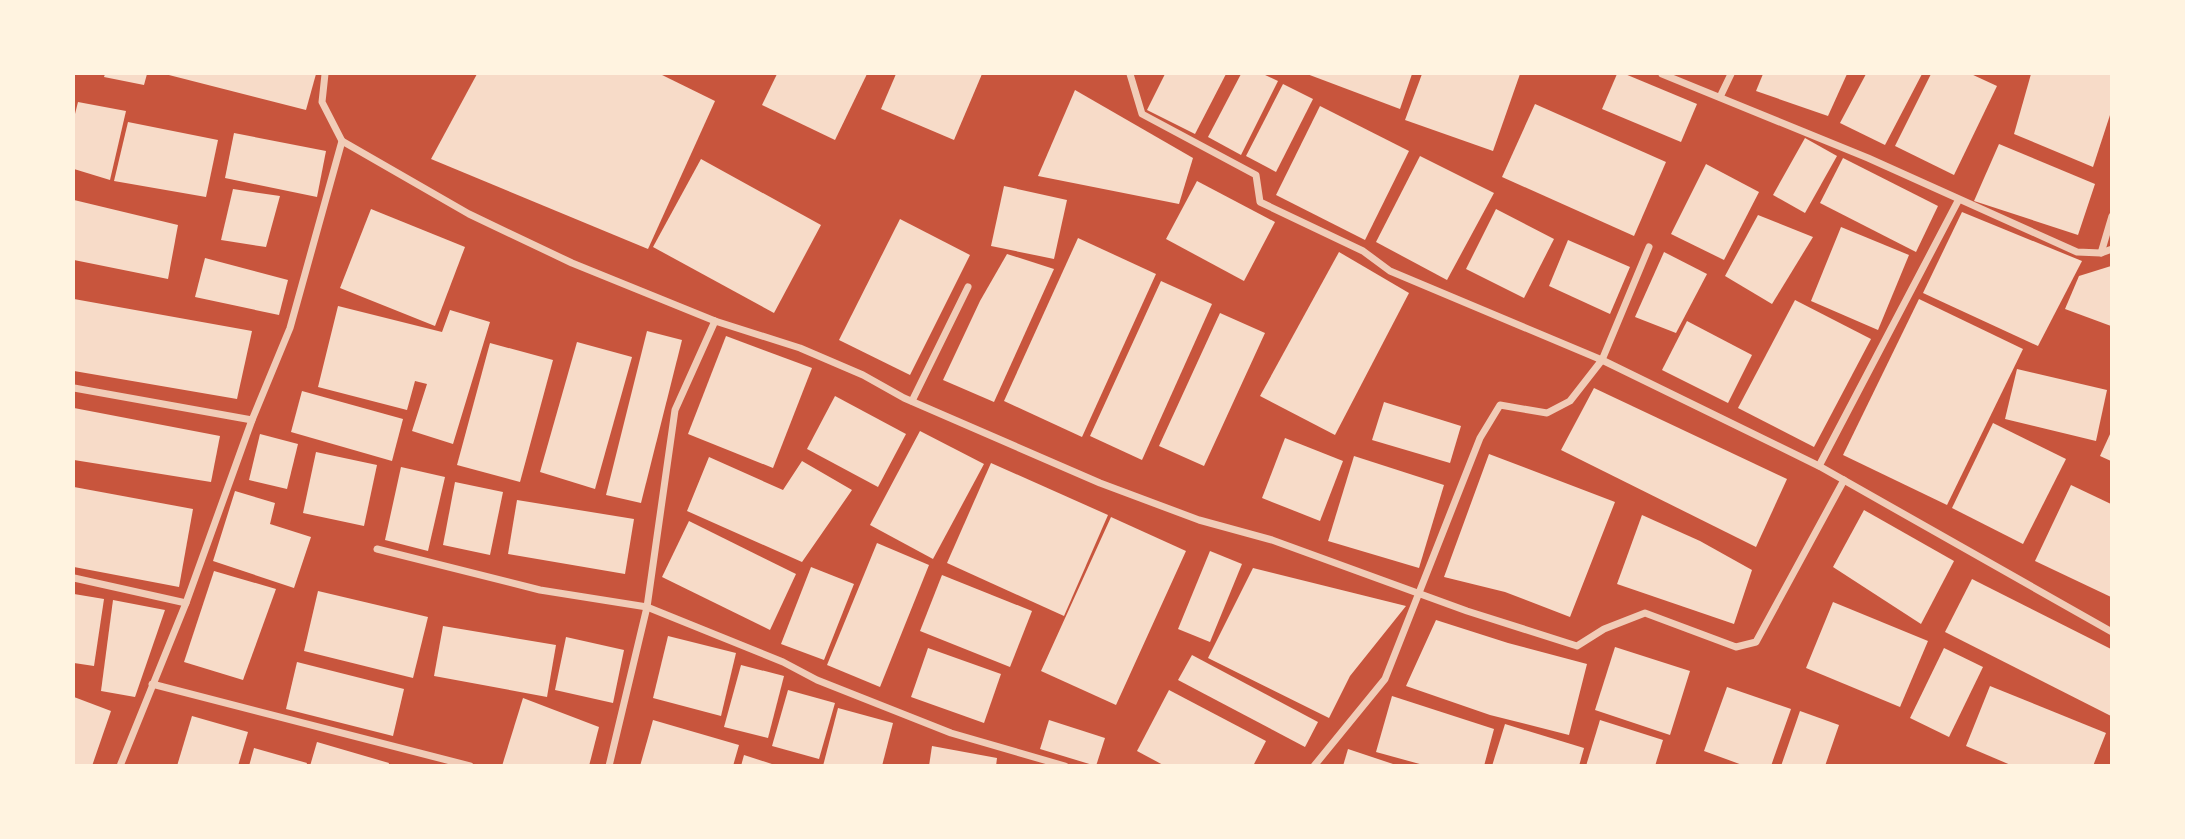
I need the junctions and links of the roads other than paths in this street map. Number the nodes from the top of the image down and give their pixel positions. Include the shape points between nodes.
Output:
1 (324, 74) edge
2 (1130, 74) edge
3 (1662, 74) edge
4 (1731, 74) edge
5 (1720, 97) junction
6 (342, 141) junction
7 (1958, 201) junction
8 (2112, 216) edge
9 (1649, 247) dead end
10 (2112, 249) edge
11 (2101, 253) junction
12 (968, 287) dead end
13 (715, 321) junction
14 (1602, 360) junction
15 (74, 388) edge
16 (912, 401) junction
17 (252, 420) junction
18 (1819, 466) junction
19 (1844, 480) junction
20 (377, 549) dead end
21 (74, 578) edge
22 (1419, 594) junction
23 (186, 603) junction
24 (647, 607) junction
25 (2112, 632) edge
26 (152, 684) junction
27 (120, 765) edge
28 (470, 765) edge
29 (609, 765) edge
30 (1065, 765) edge
31 (1314, 765) edge

1 - 6 street via 322,103
2 - 14 street via 1142,114 1256,176 1260,202 1363,251 1390,271
3 - 5 street
4 - 5 street
5 - 7 street
6 - 13 street via 469,214 572,264
6 - 17 street via 290,328
7 - 11 street via 2077,251
7 - 18 street
8 - 11 street
9 - 14 street
10 - 11 street
12 - 16 street
13 - 16 street via 800,348
13 - 24 street via 675,410
14 - 18 street
14 - 22 street via 1570,401 1547,413 1500,405 1480,438
15 - 17 street
16 - 22 street via 1100,483
17 - 23 street
18 - 19 street
19 - 22 street via 1756,642 1746,646 1736,647 1645,613 1604,629 1577,646
19 - 25 street
20 - 24 street via 540,590
21 - 23 street
22 - 31 street via 1385,679
23 - 26 street
24 - 29 street
24 - 30 street via 951,733
26 - 27 street
26 - 28 street

